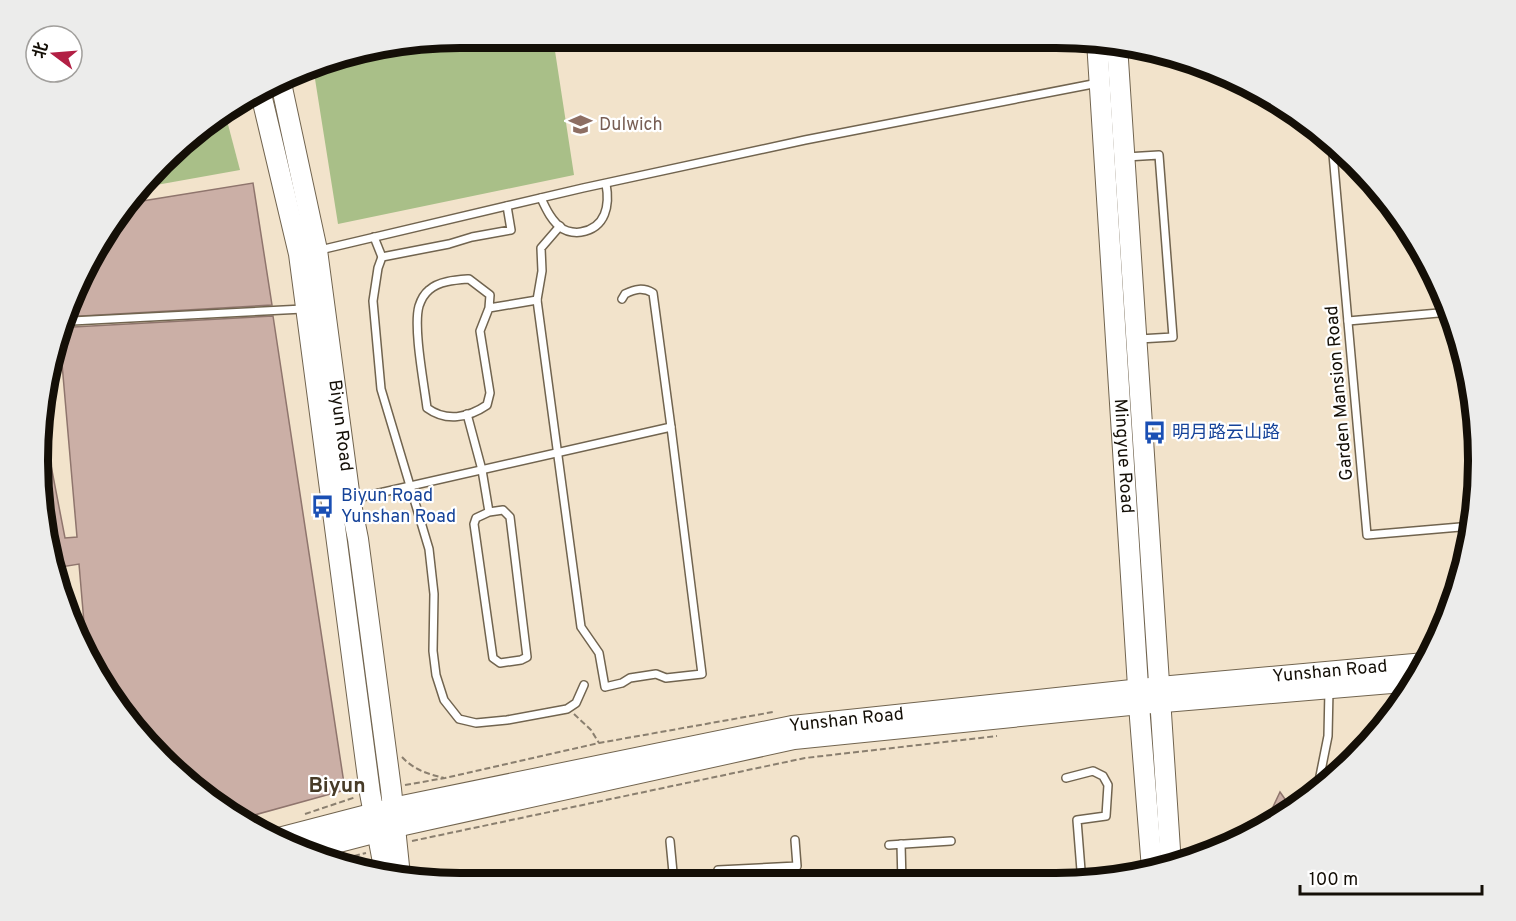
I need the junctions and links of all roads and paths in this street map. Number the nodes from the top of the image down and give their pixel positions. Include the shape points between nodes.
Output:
1 (1098, 51) edge
2 (1118, 53) edge
3 (1100, 82) junction
4 (281, 89) edge
5 (262, 99) edge
6 (1333, 156) edge
7 (1124, 157) junction
8 (606, 184) junction
9 (541, 198) junction
10 (507, 206) junction
11 (560, 226) junction
12 (374, 237) junction
13 (317, 250) junction
14 (382, 257) junction
15 (622, 299) dead end
16 (537, 300) junction
17 (489, 308) junction
18 (306, 309) junction
19 (1441, 313) edge
20 (73, 321) edge
21 (1348, 321) junction
22 (1136, 340) junction
23 (468, 414) junction
24 (671, 428) junction
25 (558, 453) junction
26 (482, 470) junction
27 (408, 486) junction
28 (350, 499) junction
29 (489, 512) junction
30 (1462, 527) edge
31 (1414, 664) edge
32 (1403, 682) edge
33 (584, 685) dead end
34 (1329, 688) junction
35 (1160, 695) junction
36 (1140, 697) junction
37 (567, 709) junction
38 (1002, 735) dead end
39 (599, 743) dead end
40 (402, 756) dead end
41 (1320, 777) edge
42 (445, 778) dead end
43 (1066, 778) dead end
44 (386, 829) junction
45 (292, 837) edge
46 (795, 840) dead end
47 (670, 841) dead end
48 (951, 841) dead end
49 (901, 844) junction
50 (888, 845) dead end
51 (318, 847) edge
52 (1170, 856) edge
53 (349, 857) dead end
54 (1151, 861) edge
55 (385, 866) edge
56 (397, 868) edge
57 (1081, 872) edge
58 (673, 873) edge
59 (718, 873) edge
60 (902, 873) edge

1 - 3 street, Mingyue Road
2 - 7 street, Mingyue Road
3 - 8 lane
3 - 36 street, Mingyue Road
4 - 13 street, Biyun Road
5 - 18 street, Biyun Road via 299,254
6 - 21 lane, Garden Mansion Road
7 - 22 street, Mingyue Road
7 - 22 lane via 1159,155 1173,337
8 - 9 lane
8 - 11 lane via 608,203 601,222 582,232
9 - 10 lane
9 - 11 lane
10 - 12 lane
10 - 14 lane via 511,230
11 - 16 lane via 541,248
12 - 13 lane
12 - 14 lane
13 - 28 street, Biyun Road
14 - 27 lane via 373,301 378,368
15 - 24 lane via 632,290 652,293
16 - 17 lane
16 - 25 lane
17 - 23 lane via 480,331 490,393 487,405
17 - 23 lane via 490,294 469,279 450,280 430,288 419,307 427,408 437,416
18 - 20 lane
18 - 44 street, Biyun Road
19 - 21 lane
21 - 30 lane, Garden Mansion Road via 1367,535
22 - 35 street, Mingyue Road
23 - 26 lane
24 - 25 lane
24 - 25 lane via 702,674 666,678 656,674 605,687 599,653 581,627
25 - 26 lane
26 - 27 lane
26 - 29 lane
27 - 28 lane
27 - 37 lane via 429,549 434,594 433,651 444,700 459,719 476,723
28 - 44 street, Biyun Road via 360,551
29 - 29 lane via 503,510 510,517 527,657 521,660 500,663 493,658 474,524 476,518
31 - 35 street, Yunshan Road
32 - 34 street, Yunshan Road
33 - 37 lane via 576,703
34 - 35 street, Yunshan Road
34 - 41 lane via 1328,736
35 - 36 street, Yunshan Road
35 - 52 street, Mingyue Road
36 - 44 street, Yunshan Road via 794,740
36 - 54 street, Mingyue Road
37 - 39 path via 581,718
38 - 44 path, Yunshan Road via 805,758
40 - 42 path via 425,774
43 - 57 lane via 1093,771 1103,776 1108,785 1106,816 1077,820
44 - 45 street, Yunshan Road
44 - 51 street, Yunshan Road
44 - 53 path, Yunshan Road
44 - 55 street, Biyun Road
44 - 56 street, Biyun Road
46 - 59 lane via 797,866 718,870
47 - 58 lane
48 - 49 lane
49 - 50 lane
49 - 60 lane

